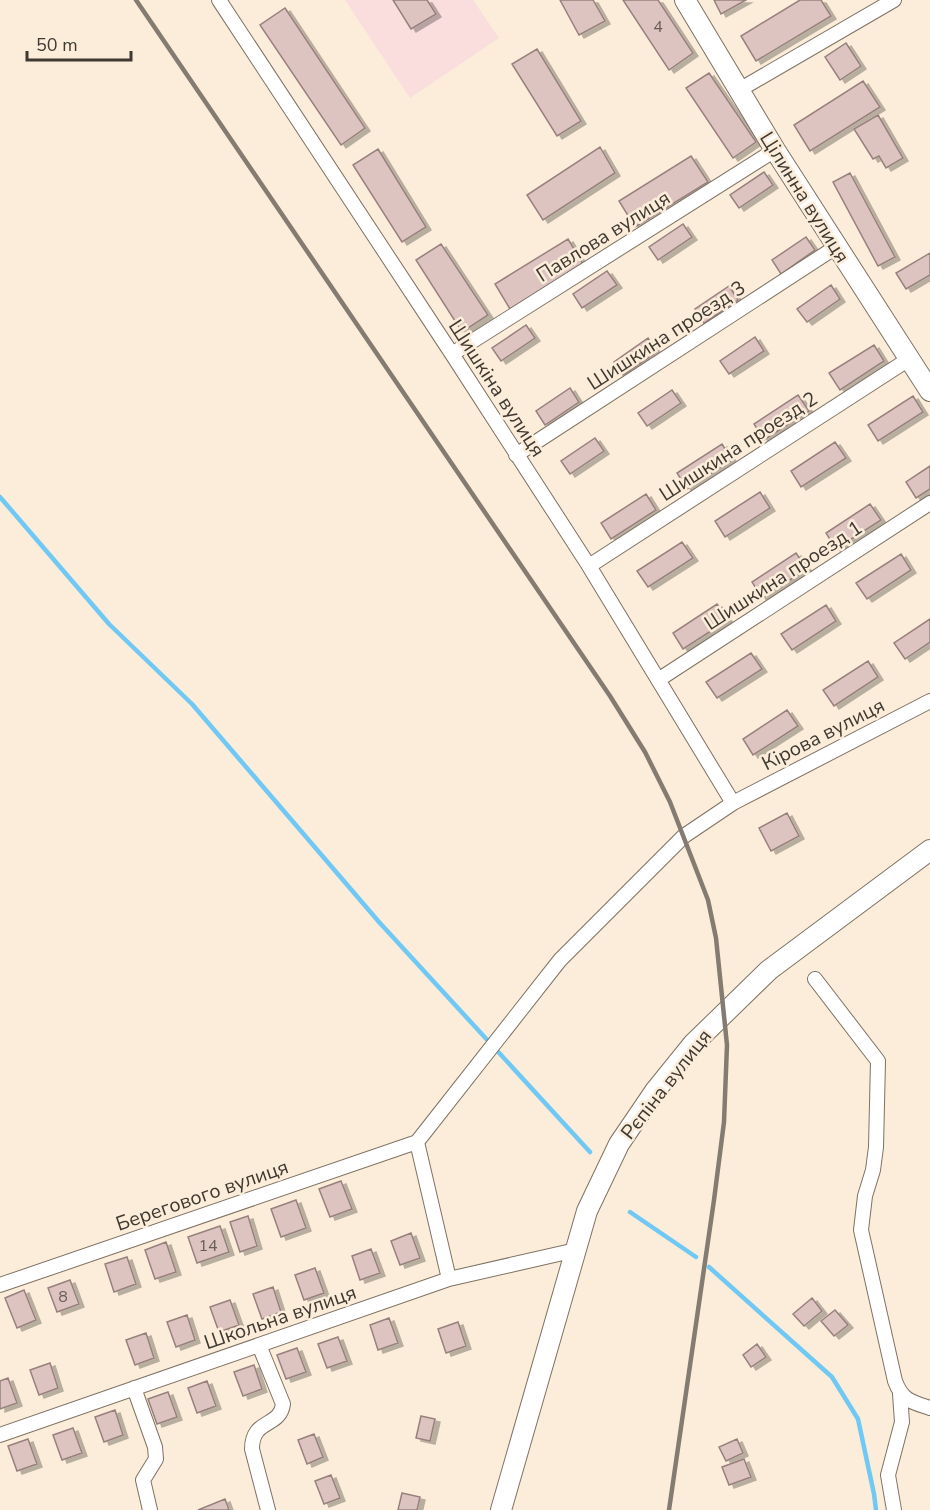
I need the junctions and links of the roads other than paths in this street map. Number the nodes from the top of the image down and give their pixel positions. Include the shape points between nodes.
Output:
1 (219, 0) edge
2 (685, 0) edge
3 (894, 0) edge
4 (739, 90) junction
5 (775, 150) junction
6 (836, 247) junction
7 (452, 354) junction
8 (909, 359) junction
9 (930, 391) edge
10 (516, 455) junction
11 (930, 503) edge
12 (589, 566) junction
13 (658, 680) junction
14 (930, 700) edge
15 (733, 803) junction
16 (930, 850) edge
17 (815, 979) dead end
18 (417, 1142) junction
19 (576, 1250) junction
20 (449, 1279) junction
21 (0, 1285) edge
22 (259, 1345) junction
23 (134, 1388) junction
24 (900, 1395) junction
25 (930, 1408) edge
26 (0, 1435) edge
27 (150, 1510) edge
28 (268, 1510) edge
29 (501, 1510) edge
30 (894, 1510) edge

1 - 7 street, Шишкіна вулиця
2 - 4 street, Цілинна вулиця
3 - 4 street
4 - 5 street, Цілинна вулиця
5 - 6 street, Цілинна вулиця
5 - 7 street, Павлова вулиця
6 - 8 street, Цілинна вулиця
6 - 10 street, Шишкина проезд 3
7 - 10 street, Шишкіна вулиця
8 - 9 street, Цілинна вулиця
8 - 12 street, Шишкина проезд 2
10 - 12 street, Шишкіна вулиця
11 - 13 street, Шишкина проезд 1
12 - 13 street, Шишкіна вулиця
13 - 15 street, Шишкіна вулиця
14 - 15 street, Кірова вулиця
15 - 18 street, Кірова вулиця via 684,836 560,960
16 - 19 street, Рєпіна вулиця via 769,970 693,1044 619,1144 587,1211
17 - 24 street via 878,1061 876,1147 861,1230
18 - 20 street
18 - 21 street, Берегового вулиця
19 - 20 street, Школьна вулиця
19 - 29 street, Рєпіна вулиця
20 - 22 street, Школьна вулиця
22 - 23 street, Школьна вулиця
22 - 28 street via 283,1404 276,1418 255,1431 252,1440
23 - 26 street, Школьна вулиця
23 - 27 street via 155,1447 156,1459 143,1480
24 - 25 street
24 - 30 street via 902,1422 888,1475

